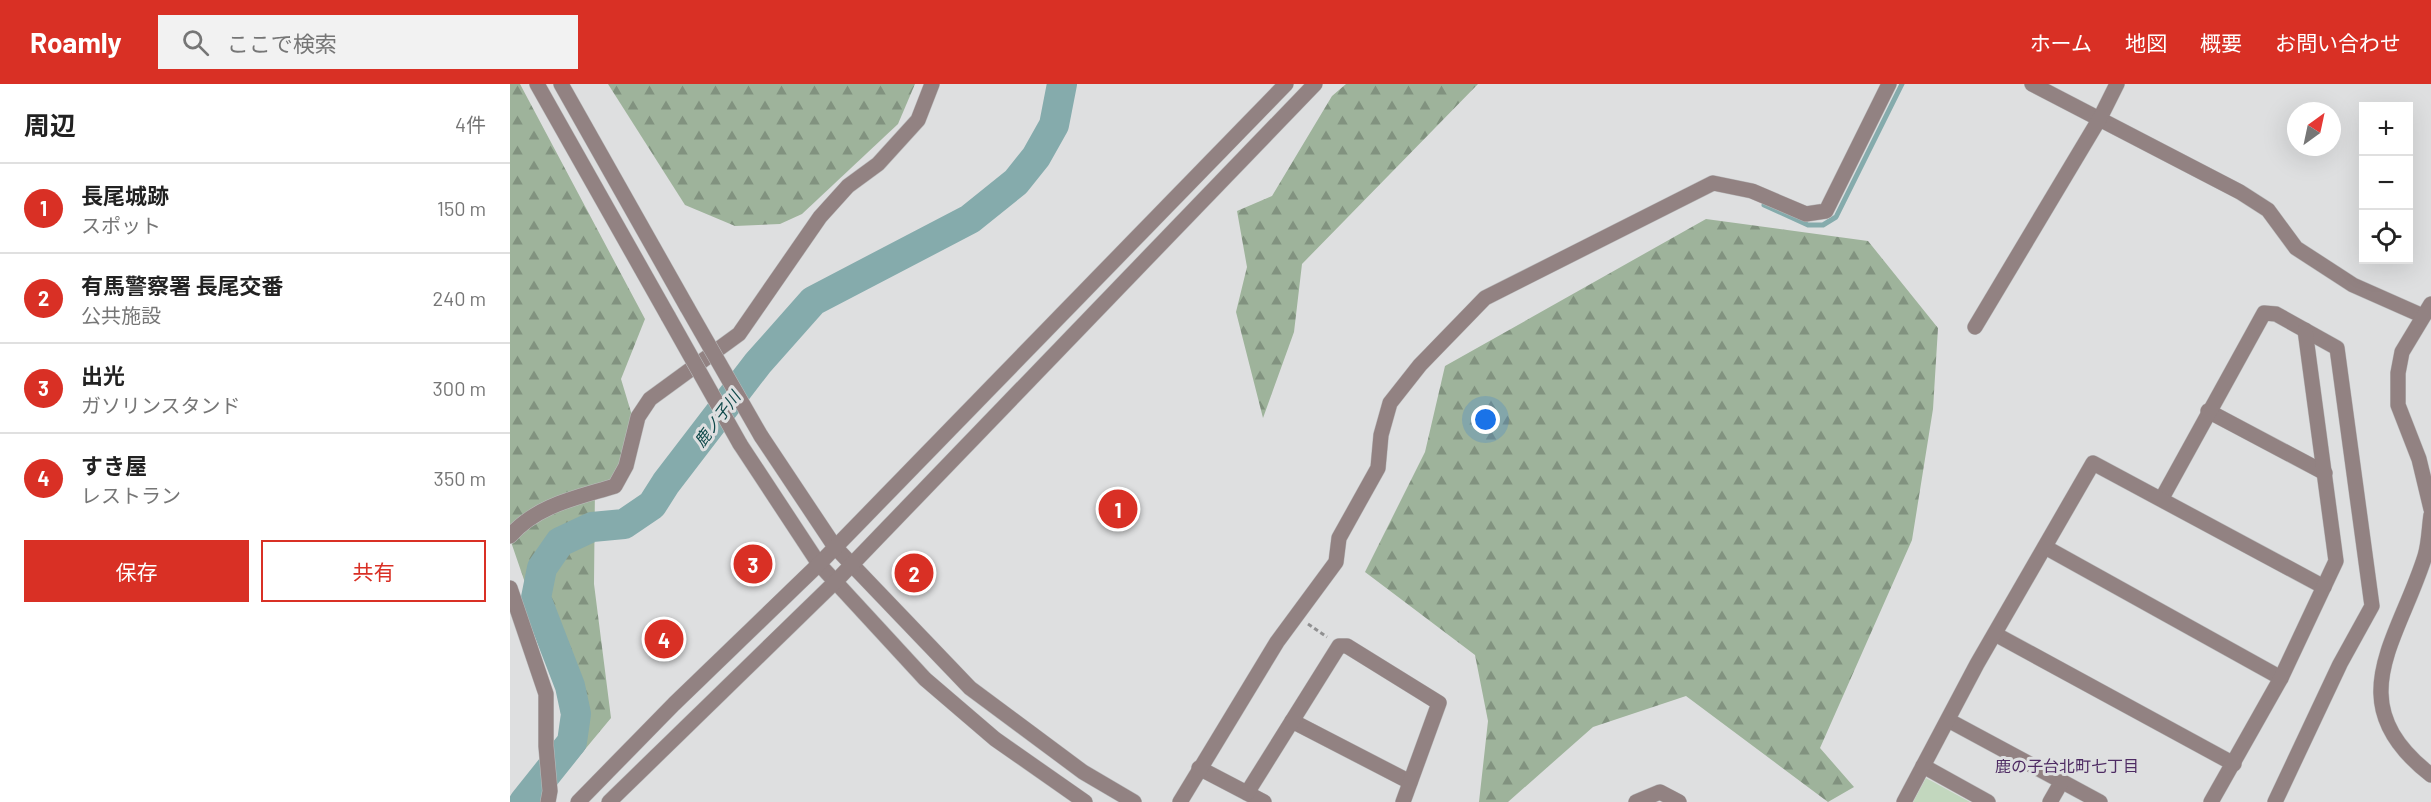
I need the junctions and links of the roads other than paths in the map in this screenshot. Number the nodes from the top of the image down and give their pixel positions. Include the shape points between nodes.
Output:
1 (537, 84) edge
2 (561, 84) edge
3 (932, 84) edge
4 (1286, 84) edge
5 (1315, 84) edge
6 (1889, 84) edge
7 (2032, 84) edge
8 (2117, 84) edge
9 (2100, 118) junction
10 (2427, 310) edge
11 (1975, 327) dead end
12 (2305, 330) junction
13 (2208, 411) junction
14 (2325, 473) junction
15 (2162, 498) junction
16 (2431, 509) edge
17 (2431, 515) edge
18 (510, 536) edge
19 (2045, 547) junction
20 (835, 548) junction
21 (819, 564) junction
22 (851, 565) junction
23 (834, 583) junction
24 (2324, 587) junction
25 (510, 588) edge
26 (1995, 634) junction
27 (2281, 678) junction
28 (1948, 720) junction
29 (1292, 721) junction
30 (2234, 764) junction
31 (1923, 766) junction
32 (1199, 768) junction
33 (2431, 775) edge
34 (2062, 781) junction
35 (1410, 782) junction
36 (1247, 793) junction
37 (549, 796) edge
38 (578, 802) edge
39 (609, 802) edge
40 (1085, 802) edge
41 (1134, 802) edge
42 (1180, 802) edge
43 (1264, 802) edge
44 (1403, 802) edge
45 (1636, 802) edge
46 (1679, 802) edge
47 (1904, 802) edge
48 (1988, 802) edge
49 (2050, 802) edge
50 (2100, 802) edge
51 (2211, 802) edge
52 (2275, 802) edge

1 - 21 street, bridge via 740,444
2 - 20 street, bridge via 761,436
3 - 18 street via 918,120 878,164 848,186 820,217 739,334 650,399 638,417 626,466 615,486 551,505 524,520
4 - 20 street
5 - 22 street
6 - 32 street via 1826,211 1806,214 1752,191 1713,183 1485,298 1419,365 1390,403 1381,435 1378,468 1339,538 1336,562 1277,642
7 - 9 street
8 - 9 street
9 - 10 street via 2268,210 2296,248 2353,285
9 - 11 street
10 - 16 street via 2402,352 2398,405 2419,459
12 - 13 street via 2276,314 2265,314
12 - 14 street
12 - 52 street via 2337,348 2372,606 2340,663
13 - 14 street
13 - 15 street
14 - 24 street via 2336,561
15 - 19 street via 2093,463
15 - 24 street
17 - 33 street via 2426,554 2381,681 2383,716 2397,744
19 - 26 street
19 - 27 street
20 - 21 street
20 - 22 street
21 - 23 street
21 - 38 street
22 - 23 street
22 - 41 street via 970,688 1083,772
23 - 39 street
23 - 40 street via 926,679 995,739
24 - 27 street
25 - 37 street via 546,694
26 - 28 street
26 - 30 street
27 - 30 street
28 - 31 street
28 - 34 street
29 - 35 street
29 - 35 street via 1339,646 1347,646 1439,703
29 - 36 street
30 - 51 street
31 - 47 street
31 - 48 street
32 - 36 street
32 - 42 street
34 - 49 street
34 - 50 street
35 - 44 street
36 - 43 street
45 - 46 street via 1660,792

